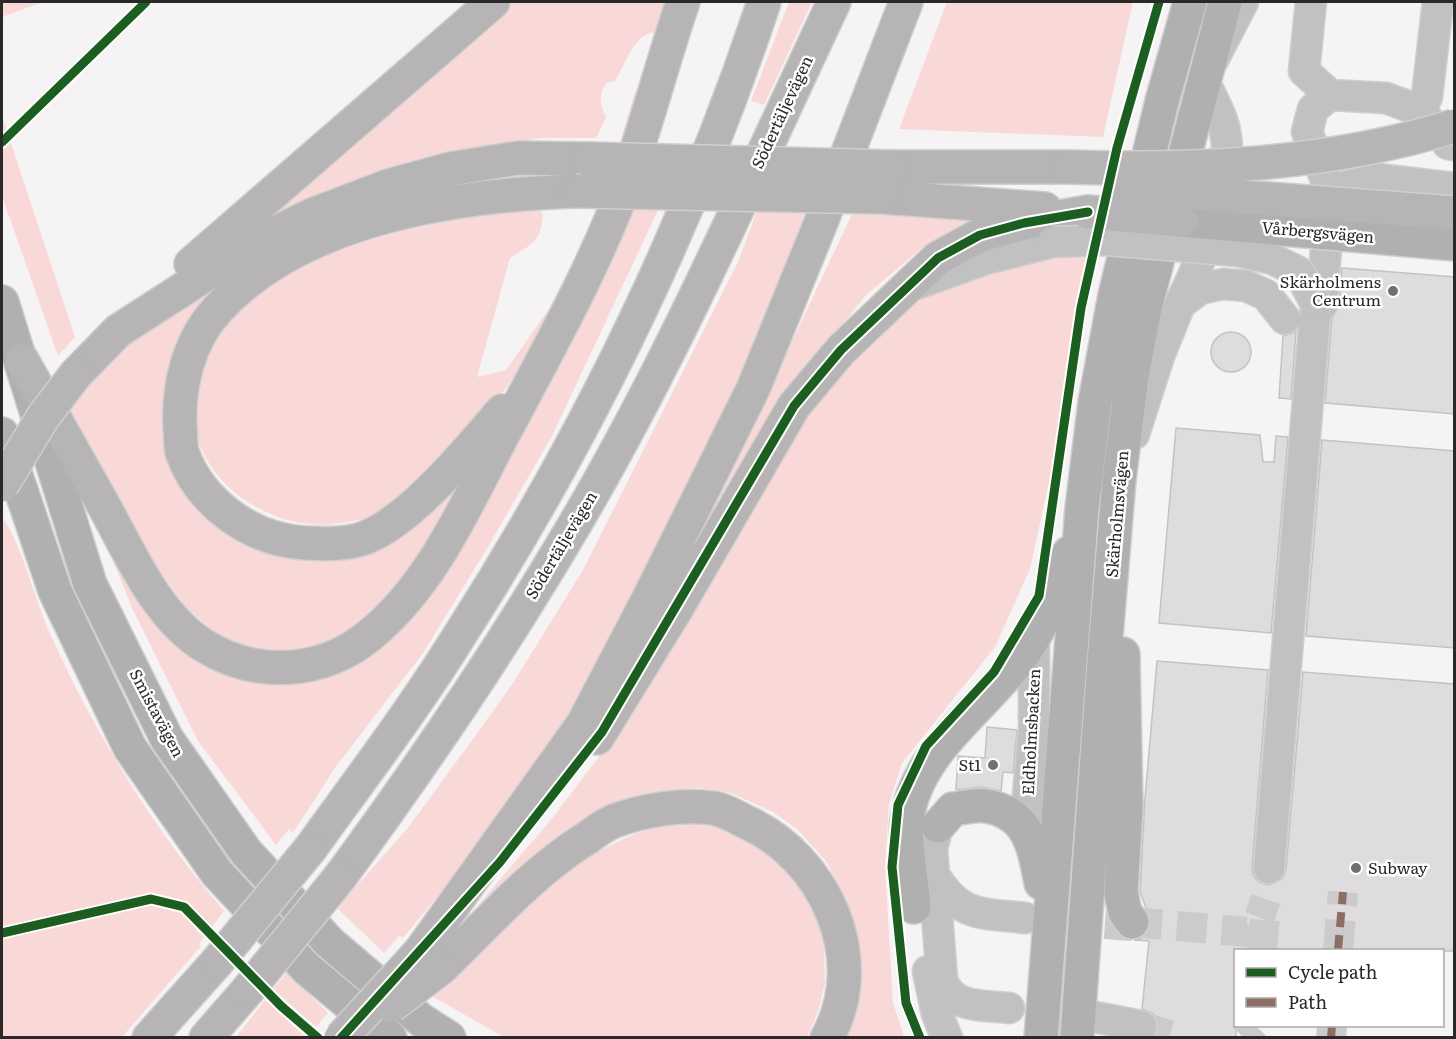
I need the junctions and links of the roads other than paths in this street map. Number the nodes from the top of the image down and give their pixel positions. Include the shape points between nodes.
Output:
1 (494, 2) edge
2 (764, 2) edge
3 (834, 2) edge
4 (906, 2) edge
5 (1190, 2) edge
6 (1225, 2) edge
7 (1243, 2) edge
8 (1311, 2) edge
9 (1438, 2) edge
10 (679, 10) edge
11 (1203, 80) junction
12 (1330, 95) junction
13 (1421, 111) junction
14 (1455, 126) edge
15 (1455, 145) edge
16 (1066, 175) junction
17 (888, 182) junction
18 (1455, 188) edge
19 (1330, 190) junction
20 (1088, 212) junction
21 (1455, 213) edge
22 (1181, 220) junction
23 (1455, 244) edge
24 (1237, 251) junction
25 (905, 288) junction
26 (2, 302) edge
27 (1180, 304) junction
28 (1319, 304) junction
29 (1285, 319) dead end
30 (118, 331) junction
31 (22, 360) junction
32 (537, 371) junction
33 (2, 434) edge
34 (1119, 480) junction
35 (2, 485) edge
36 (1082, 508) junction
37 (1112, 558) junction
38 (1034, 635) junction
39 (938, 826) joint
40 (1025, 828) junction
41 (1269, 868) tunnel mouth
42 (922, 872) junction
43 (925, 912) junction
44 (978, 913) junction
45 (1036, 919) junction
46 (1132, 922) dead end
47 (431, 960) junction
48 (1009, 1008) dead end
49 (1140, 1026) tunnel mouth
50 (1086, 1028) edge
51 (149, 1038) edge
52 (206, 1038) edge
53 (341, 1038) edge
54 (349, 1038) edge
55 (390, 1038) edge
56 (448, 1038) edge
57 (826, 1038) edge
58 (947, 1038) edge
59 (1041, 1038) edge

1 - 30 highway
2 - 51 highway, bridge via 726,108 650,290 590,412 464,629 310,849
3 - 52 highway, Södertäljevägen, bridge via 685,319 561,548 455,717 340,877
4 - 47 highway via 753,389 583,724
5 - 36 main road, Skärholmsvägen via 1159,112 1108,327
6 - 11 main road, Skärholmsvägen
7 - 11 street
8 - 12 street via 1304,70
9 - 13 street via 1427,96
10 - 32 highway via 626,180 572,305
11 - 27 street via 1225,131 1226,178 1201,261
11 - 34 main road, Skärholmsvägen via 1145,308
12 - 13 street via 1386,98
12 - 19 street via 1313,109 1307,132
13 - 15 street via 1448,144
14 - 16 highway, bridge via 1379,146 1234,165
16 - 17 highway
16 - 21 highway, bridge
17 - 20 highway
17 - 30 highway, bridge via 588,159 518,158 450,169 388,186 312,215 253,244
17 - 32 highway, bridge via 516,193 455,200 390,215 316,242 265,270 217,309 196,342 182,377 182,450 195,478 220,509 252,530 288,542 325,544 366,538 402,514 446,474
18 - 19 street via 1377,179
19 - 28 street
20 - 22 highway, bridge
20 - 25 highway via 980,235 938,258
22 - 23 main road, Vårbergsvägen, bridge
22 - 24 street, bridge
24 - 25 street, bridge via 1107,240 1053,242 986,259
24 - 28 street, bridge via 1272,259 1299,272
25 - 47 highway via 841,351 794,406 602,732 500,862
26 - 31 main road, Smistavägen
27 - 29 street via 1200,289 1223,284 1246,286 1266,295
27 - 34 street
28 - 41 street
30 - 35 highway, bridge via 76,374 43,417
31 - 32 highway via 142,574 177,625 202,645 232,661 289,669 337,657 369,636 402,606 453,531
31 - 56 main road, Smistavägen via 90,584 167,739 246,852 330,943
33 - 55 main road via 55,591 130,748 217,873 306,969
34 - 37 main road, Skärholmsvägen
36 - 38 main road via 1065,563
36 - 45 main road, Skärholmsvägen
37 - 46 main road via 1123,642 1126,808 1121,893
37 - 50 main road, Skärholmsvägen
38 - 40 street, Eldholmsbacken via 1034,729
38 - 42 main road via 1018,661 921,775 906,820
39 - 40 main road via 953,809 985,805 1011,815
39 - 42 street
40 - 45 main road via 1034,844
42 - 43 main road
42 - 44 street via 954,903
43 - 44 street via 970,917
43 - 48 street via 947,993 962,1002
43 - 58 street via 937,1014
44 - 45 street
45 - 59 main road, Skärholmsvägen
47 - 53 highway, bridge
47 - 54 highway, bridge
47 - 57 highway via 559,855 612,822 661,808 714,808 767,831 804,864 830,904 844,945 843,989
49 - 50 street

